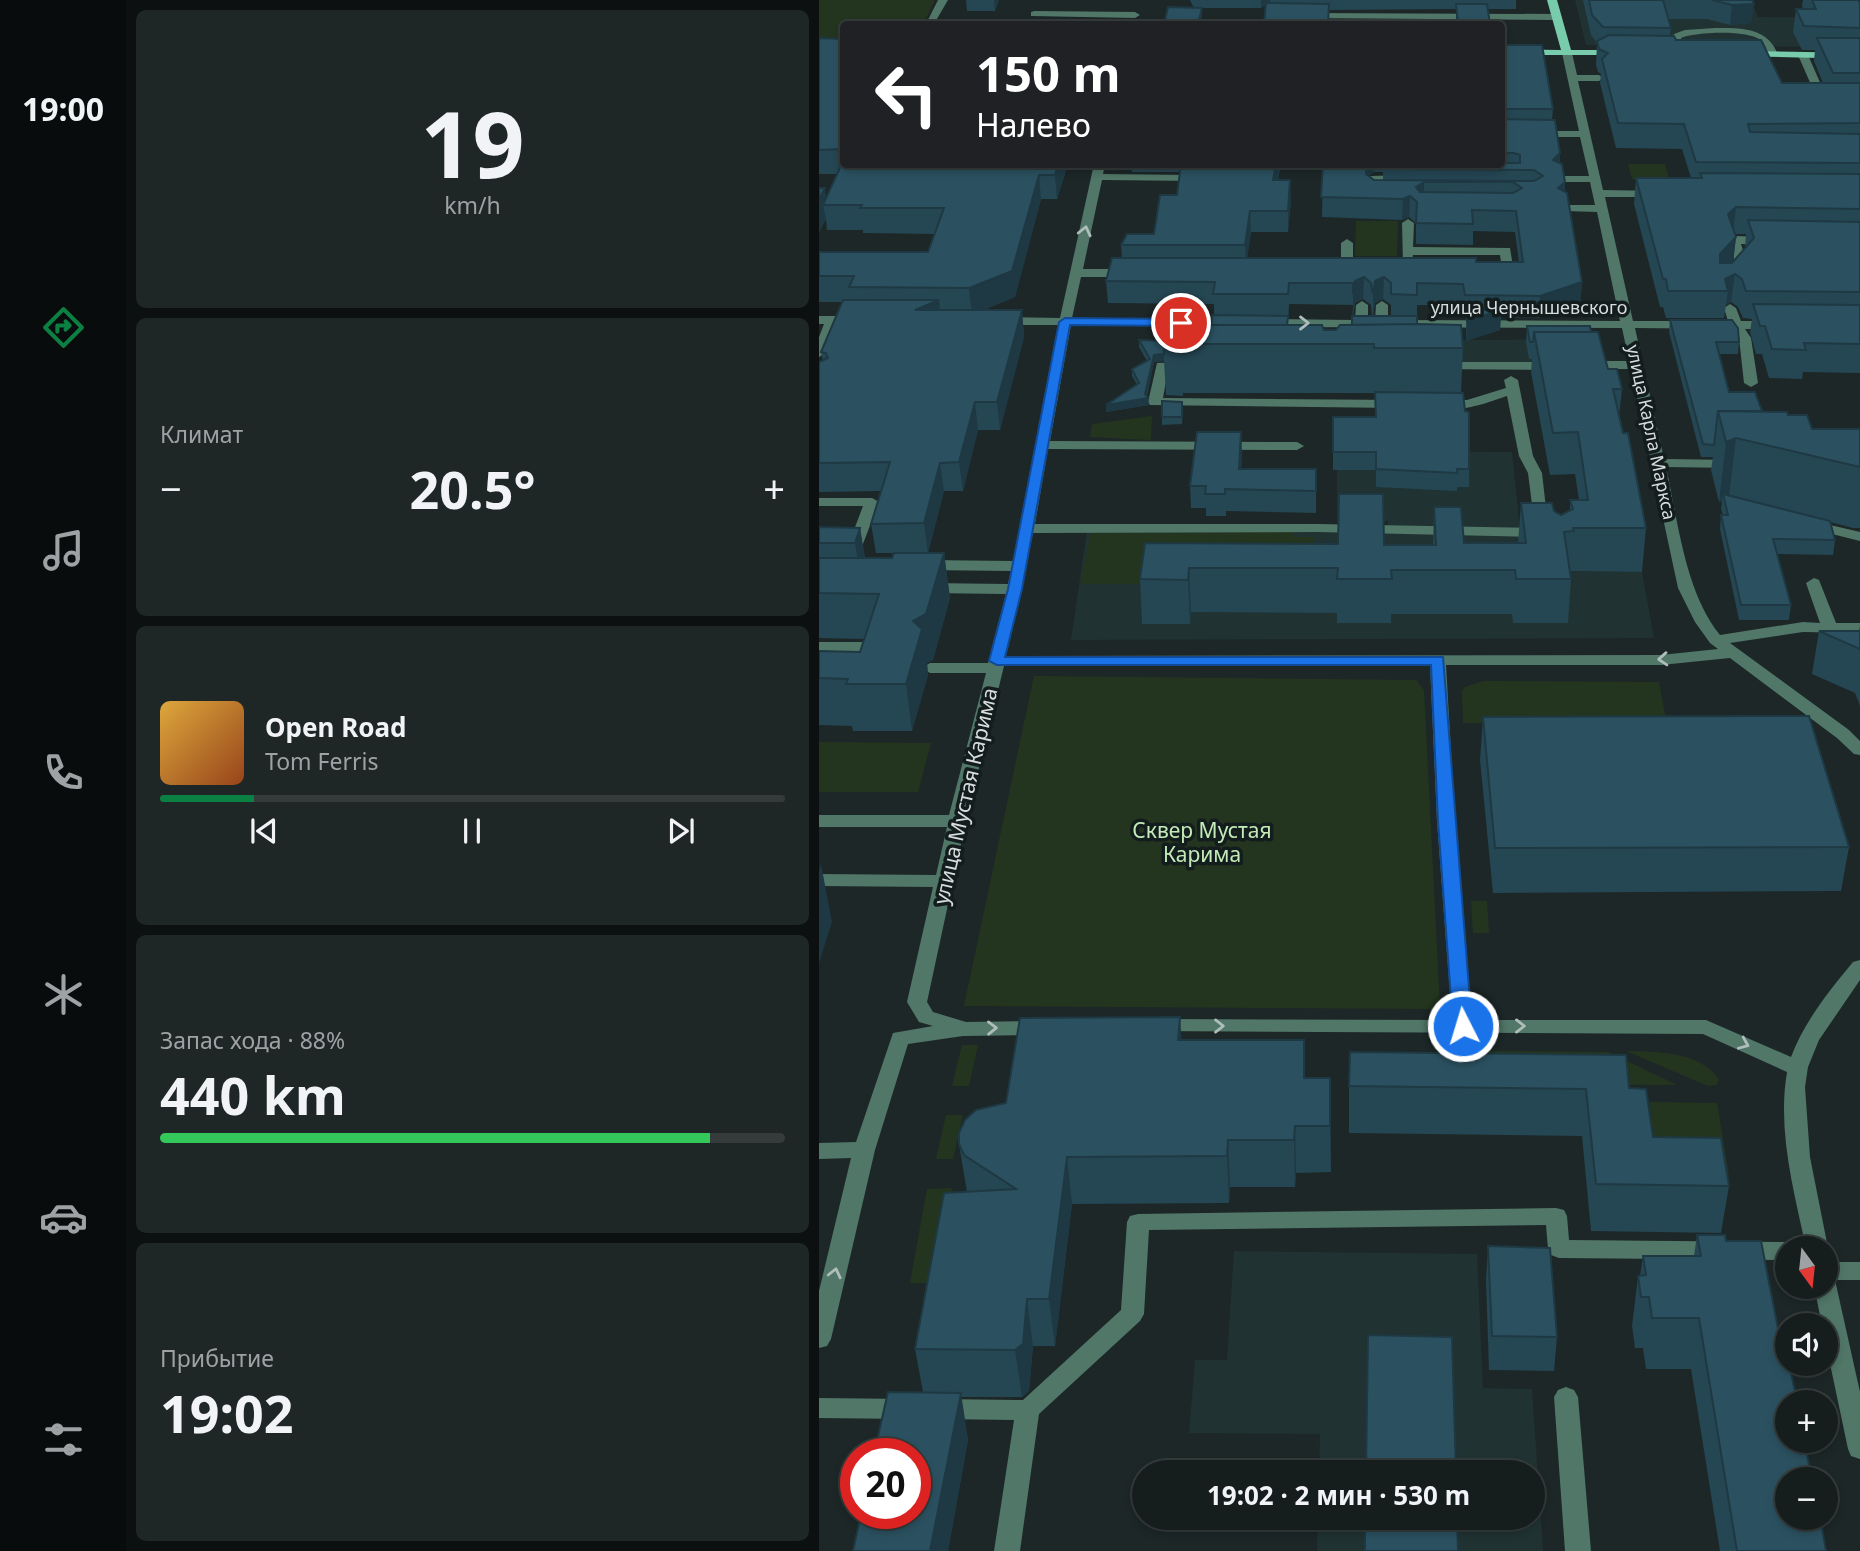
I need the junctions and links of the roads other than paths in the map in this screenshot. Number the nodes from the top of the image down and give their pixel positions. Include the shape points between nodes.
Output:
1 (943, 0) edge
2 (1552, 0) edge
3 (1119, 4) dead end
4 (1138, 4) dead end
5 (1034, 14) junction
6 (1295, 16) edge
7 (1557, 18) junction
8 (1134, 20) edge
9 (932, 21) edge
10 (1030, 21) edge
11 (1505, 52) edge
12 (1567, 53) junction
13 (1629, 53) edge
14 (1667, 54) edge
15 (1680, 54) junction
16 (1694, 54) edge
17 (1735, 54) edge
18 (1803, 55) junction
19 (1860, 56) edge
20 (1767, 57) junction
21 (1573, 78) junction
22 (1599, 78) dead end
23 (1811, 103) edge
24 (1505, 134) edge
25 (1585, 134) junction
26 (1200, 168) edge
27 (1384, 168) edge
28 (1099, 171) edge
29 (1384, 178) junction
30 (1422, 178) edge
31 (1560, 179) edge
32 (1656, 182) edge
33 (1598, 192) junction
34 (1669, 194) edge
35 (1400, 195) edge
36 (1564, 202) edge
37 (1408, 223) dead end
38 (1784, 241) edge
39 (1347, 243) dead end
40 (1407, 251) junction
41 (1398, 272) edge
42 (1076, 273) junction
43 (1148, 273) edge
44 (1321, 273) edge
45 (1483, 273) edge
46 (1723, 286) edge
47 (1362, 305) dead end
48 (1382, 305) dead end
49 (1730, 308) dead end
50 (826, 320) edge
51 (873, 320) edge
52 (982, 321) edge
53 (1065, 322) junction
54 (1361, 324) junction
55 (1381, 324) junction
56 (1629, 325) junction
57 (1736, 325) junction
58 (1791, 325) edge
59 (819, 353) edge
60 (1637, 365) junction
61 (1201, 366) edge
62 (1431, 366) edge
63 (1509, 366) junction
64 (1751, 383) dead end
65 (1513, 390) junction
66 (1042, 445) junction
67 (1297, 446) dead end
68 (1659, 463) junction
69 (1747, 464) edge
70 (819, 502) edge
71 (1793, 520) edge
72 (1026, 529) junction
73 (1859, 540) edge
74 (851, 564) edge
75 (914, 565) edge
76 (1019, 566) junction
77 (1814, 583) dead end
78 (906, 588) edge
79 (1015, 589) junction
80 (1829, 627) junction
81 (1860, 628) edge
82 (1716, 640) junction
83 (819, 647) edge
84 (1731, 653) junction
85 (1438, 660) junction
86 (996, 664) junction
87 (930, 668) dead end
88 (861, 670) edge
89 (1860, 750) edge
90 (819, 821) edge
91 (957, 821) junction
92 (819, 880) edge
93 (944, 881) junction
94 (1860, 967) edge
95 (1463, 1026) junction
96 (1053, 1027) edge
97 (1132, 1027) edge
98 (963, 1029) junction
99 (1798, 1069) junction
100 (864, 1150) junction
101 (819, 1151) edge
102 (1815, 1236) edge
103 (1775, 1251) edge
104 (1838, 1271) edge
105 (1860, 1271) edge
106 (1828, 1299) edge
107 (819, 1339) edge
108 (1566, 1397) dead end
109 (819, 1408) edge
110 (1028, 1410) junction
111 (1860, 1449) edge
112 (1007, 1551) edge
113 (1578, 1551) edge

1 - 9 street
2 - 7 main road, улица Карла Маркса
3 - 5 street via 1038,3
4 - 8 street
5 - 8 street
5 - 10 street
6 - 7 street
7 - 12 main road, улица Карла Маркса
11 - 12 main road
12 - 13 main road
12 - 21 street, улица Карла Маркса
14 - 15 main road
15 - 16 main road
15 - 20 street via 1675,40 1685,33 1745,32 1767,40
17 - 20 main road
18 - 19 main road
18 - 20 main road
18 - 23 street via 1830,103
21 - 22 street
21 - 25 street, улица Карла Маркса
24 - 25 street
25 - 33 street, улица Карла Маркса
26 - 28 street via 1198,178
27 - 29 street
42 -> 28 street, улица Мустая Карима
29 - 30 street
29 - 35 street via 1374,178 1374,195
31 - 33 street
32 - 33 street
33 - 34 street
33 - 36 street
33 - 56 street, улица Карла Маркса
37 - 40 street
38 - 46 street via 1734,240 1742,266
39 - 44 street via 1352,261 1347,273
40 - 41 street via 1408,272
40 - 45 street via 1506,251 1508,273
42 - 43 street
42 - 53 street, улица Мустая Карима
47 - 54 street
48 - 55 street
49 - 57 street
50 - 51 street
50 - 59 street
52 - 53 street, улица Чернышевского
53 -> 54 street, улица Чернышевского via 1331,330
53 - 66 street, улица Мустая Карима
54 - 55 street, улица Чернышевского
55 - 56 street, улица Чернышевского
56 - 57 street, улица Чернышевского
56 - 60 street, улица Карла Маркса
57 - 58 street, улица Чернышевского
57 - 64 street via 1745,338
60 - 63 street
60 - 68 street, улица Карла Маркса
61 - 65 street via 1162,366 1156,402 1330,398 1468,404
62 - 63 street
63 - 65 street
65 - 72 street via 1526,456 1535,473 1549,533
66 - 67 street
66 - 72 street, улица Мустая Карима
68 - 69 street
68 - 82 street, улица Карла Маркса via 1686,589 1702,624
70 - 74 street via 872,502
71 - 73 street
72 - 76 street, улица Мустая Карима
75 - 76 street
76 - 79 street, улица Мустая Карима
77 - 80 street
78 - 79 street
79 - 86 street, улица Мустая Карима
80 - 81 street
80 - 82 street via 1803,626
82 - 84 street, улица Карла Маркса
83 - 88 street via 866,647
84 -> 85 street via 1661,660
84 - 89 street, улица Карла Маркса
85 - 86 street
85 - 95 street
86 - 87 street
86 - 91 street, улица Мустая Карима
90 - 91 street
91 - 93 street, улица Мустая Карима
92 - 93 street
93 - 98 street, улица Мустая Карима via 917,1002 926,1017
94 - 99 street via 1809,1040
97 -> 95 street
95 -> 99 street via 1706,1027
98 -> 96 street
98 - 100 street via 899,1038
99 - 102 street via 1796,1131
100 - 101 street
107 -> 100 street
103 - 110 street via 1559,1249 1556,1216 1138,1222 1132,1314
104 - 105 street
106 - 111 street
108 - 113 street
109 - 110 street
110 - 112 street

